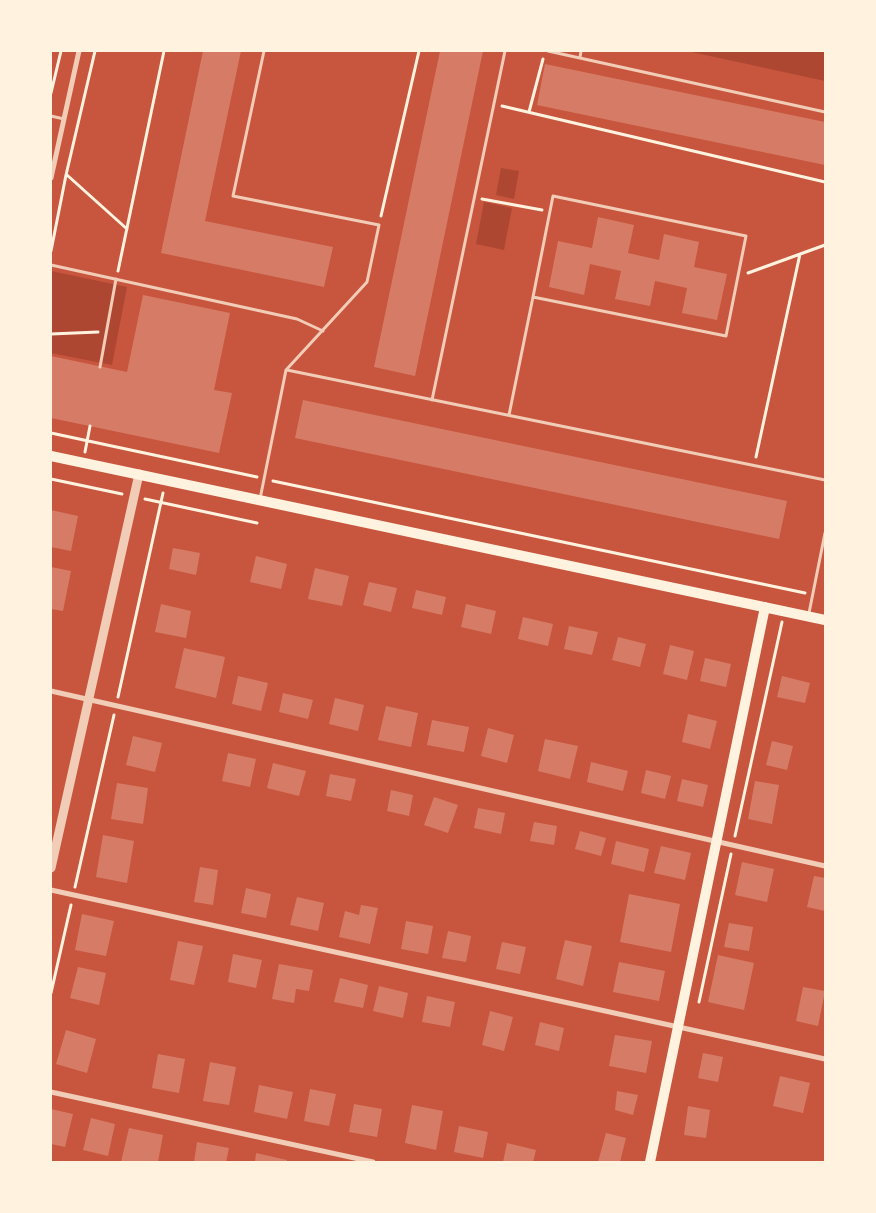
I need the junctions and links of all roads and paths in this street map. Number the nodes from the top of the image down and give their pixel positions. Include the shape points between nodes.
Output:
1 (61, 51) edge
2 (79, 51) edge
3 (95, 51) edge
4 (164, 51) edge
5 (264, 51) edge
6 (419, 51) edge
7 (505, 51) edge
8 (546, 51) edge
9 (581, 51) edge
10 (580, 58) junction
11 (51, 93) edge
12 (494, 105) junction
13 (529, 112) junction
14 (825, 112) edge
15 (51, 116) edge
16 (64, 119) junction
17 (66, 175) junction
18 (51, 178) edge
19 (825, 182) edge
20 (475, 197) junction
21 (550, 211) junction
22 (379, 224) junction
23 (127, 229) junction
24 (825, 245) edge
25 (51, 251) edge
26 (800, 254) junction
27 (51, 265) edge
28 (738, 277) junction
29 (116, 279) junction
30 (533, 297) junction
31 (107, 331) junction
32 (322, 331) junction
33 (51, 334) edge
34 (100, 366) dead end
35 (286, 370) junction
36 (432, 400) junction
37 (509, 415) junction
38 (90, 426) dead end
39 (51, 434) edge
40 (87, 441) junction
41 (51, 456) edge
42 (84, 457) dead end
43 (754, 465) junction
44 (139, 474) junction
45 (51, 479) edge
46 (264, 479) junction
47 (166, 480) junction
48 (825, 480) edge
49 (134, 497) junction
50 (260, 500) junction
51 (161, 503) junction
52 (257, 523) dead end
53 (825, 533) edge
54 (809, 594) dead end
55 (765, 608) junction
56 (785, 612) junction
57 (808, 617) junction
58 (825, 620) edge
59 (51, 691) edge
60 (89, 699) junction
61 (116, 705) junction
62 (716, 841) junction
63 (733, 845) junction
64 (825, 866) edge
65 (51, 868) edge
66 (51, 890) edge
67 (73, 896) junction
68 (51, 993) edge
69 (698, 1004) dead end
70 (678, 1028) junction
71 (825, 1060) edge
72 (51, 1092) edge
73 (373, 1162) edge
74 (650, 1162) edge

1 - 11 path
2 - 16 street
3 - 17 path
4 - 23 path
5 - 22 lane via 233,196
6 - 22 path
7 - 12 lane
8 - 10 lane
8 - 13 path
9 - 10 lane
10 - 14 lane
12 - 13 path
12 - 20 lane
13 - 19 path
15 - 16 lane
16 - 18 street
17 - 23 path
17 - 25 path
20 - 21 path
20 - 36 lane
21 - 28 lane via 553,196 746,236
21 - 30 lane
22 - 32 lane via 367,282
23 - 29 path
24 - 26 path
26 - 28 path
26 - 43 path
27 - 29 lane
28 - 30 lane via 726,336
29 - 31 lane
29 - 32 lane via 297,319
30 - 37 lane
31 - 33 path
31 - 34 lane
32 - 35 lane
35 - 36 lane
35 - 46 lane
36 - 37 lane
37 - 43 lane
38 - 40 path
39 - 40 path
40 - 42 path
40 - 46 path
41 - 44 main road
43 - 48 lane
44 - 47 main road
44 - 49 street
45 - 49 path
46 - 50 lane
46 - 54 path
47 - 50 main road
47 - 51 path
49 - 51 path
49 - 60 street
50 - 55 main road
51 - 52 path
51 - 61 path
53 - 57 lane
55 - 56 main road
55 - 62 main road
56 - 57 main road
56 - 63 path
57 - 58 main road
59 - 60 street
60 - 61 street
60 - 65 street
61 - 62 street
61 - 67 path
62 - 63 street
62 - 70 main road
63 - 64 street
63 - 69 path
66 - 67 street
67 - 68 path
67 - 70 street
70 - 71 street
70 - 74 main road
72 - 73 street

